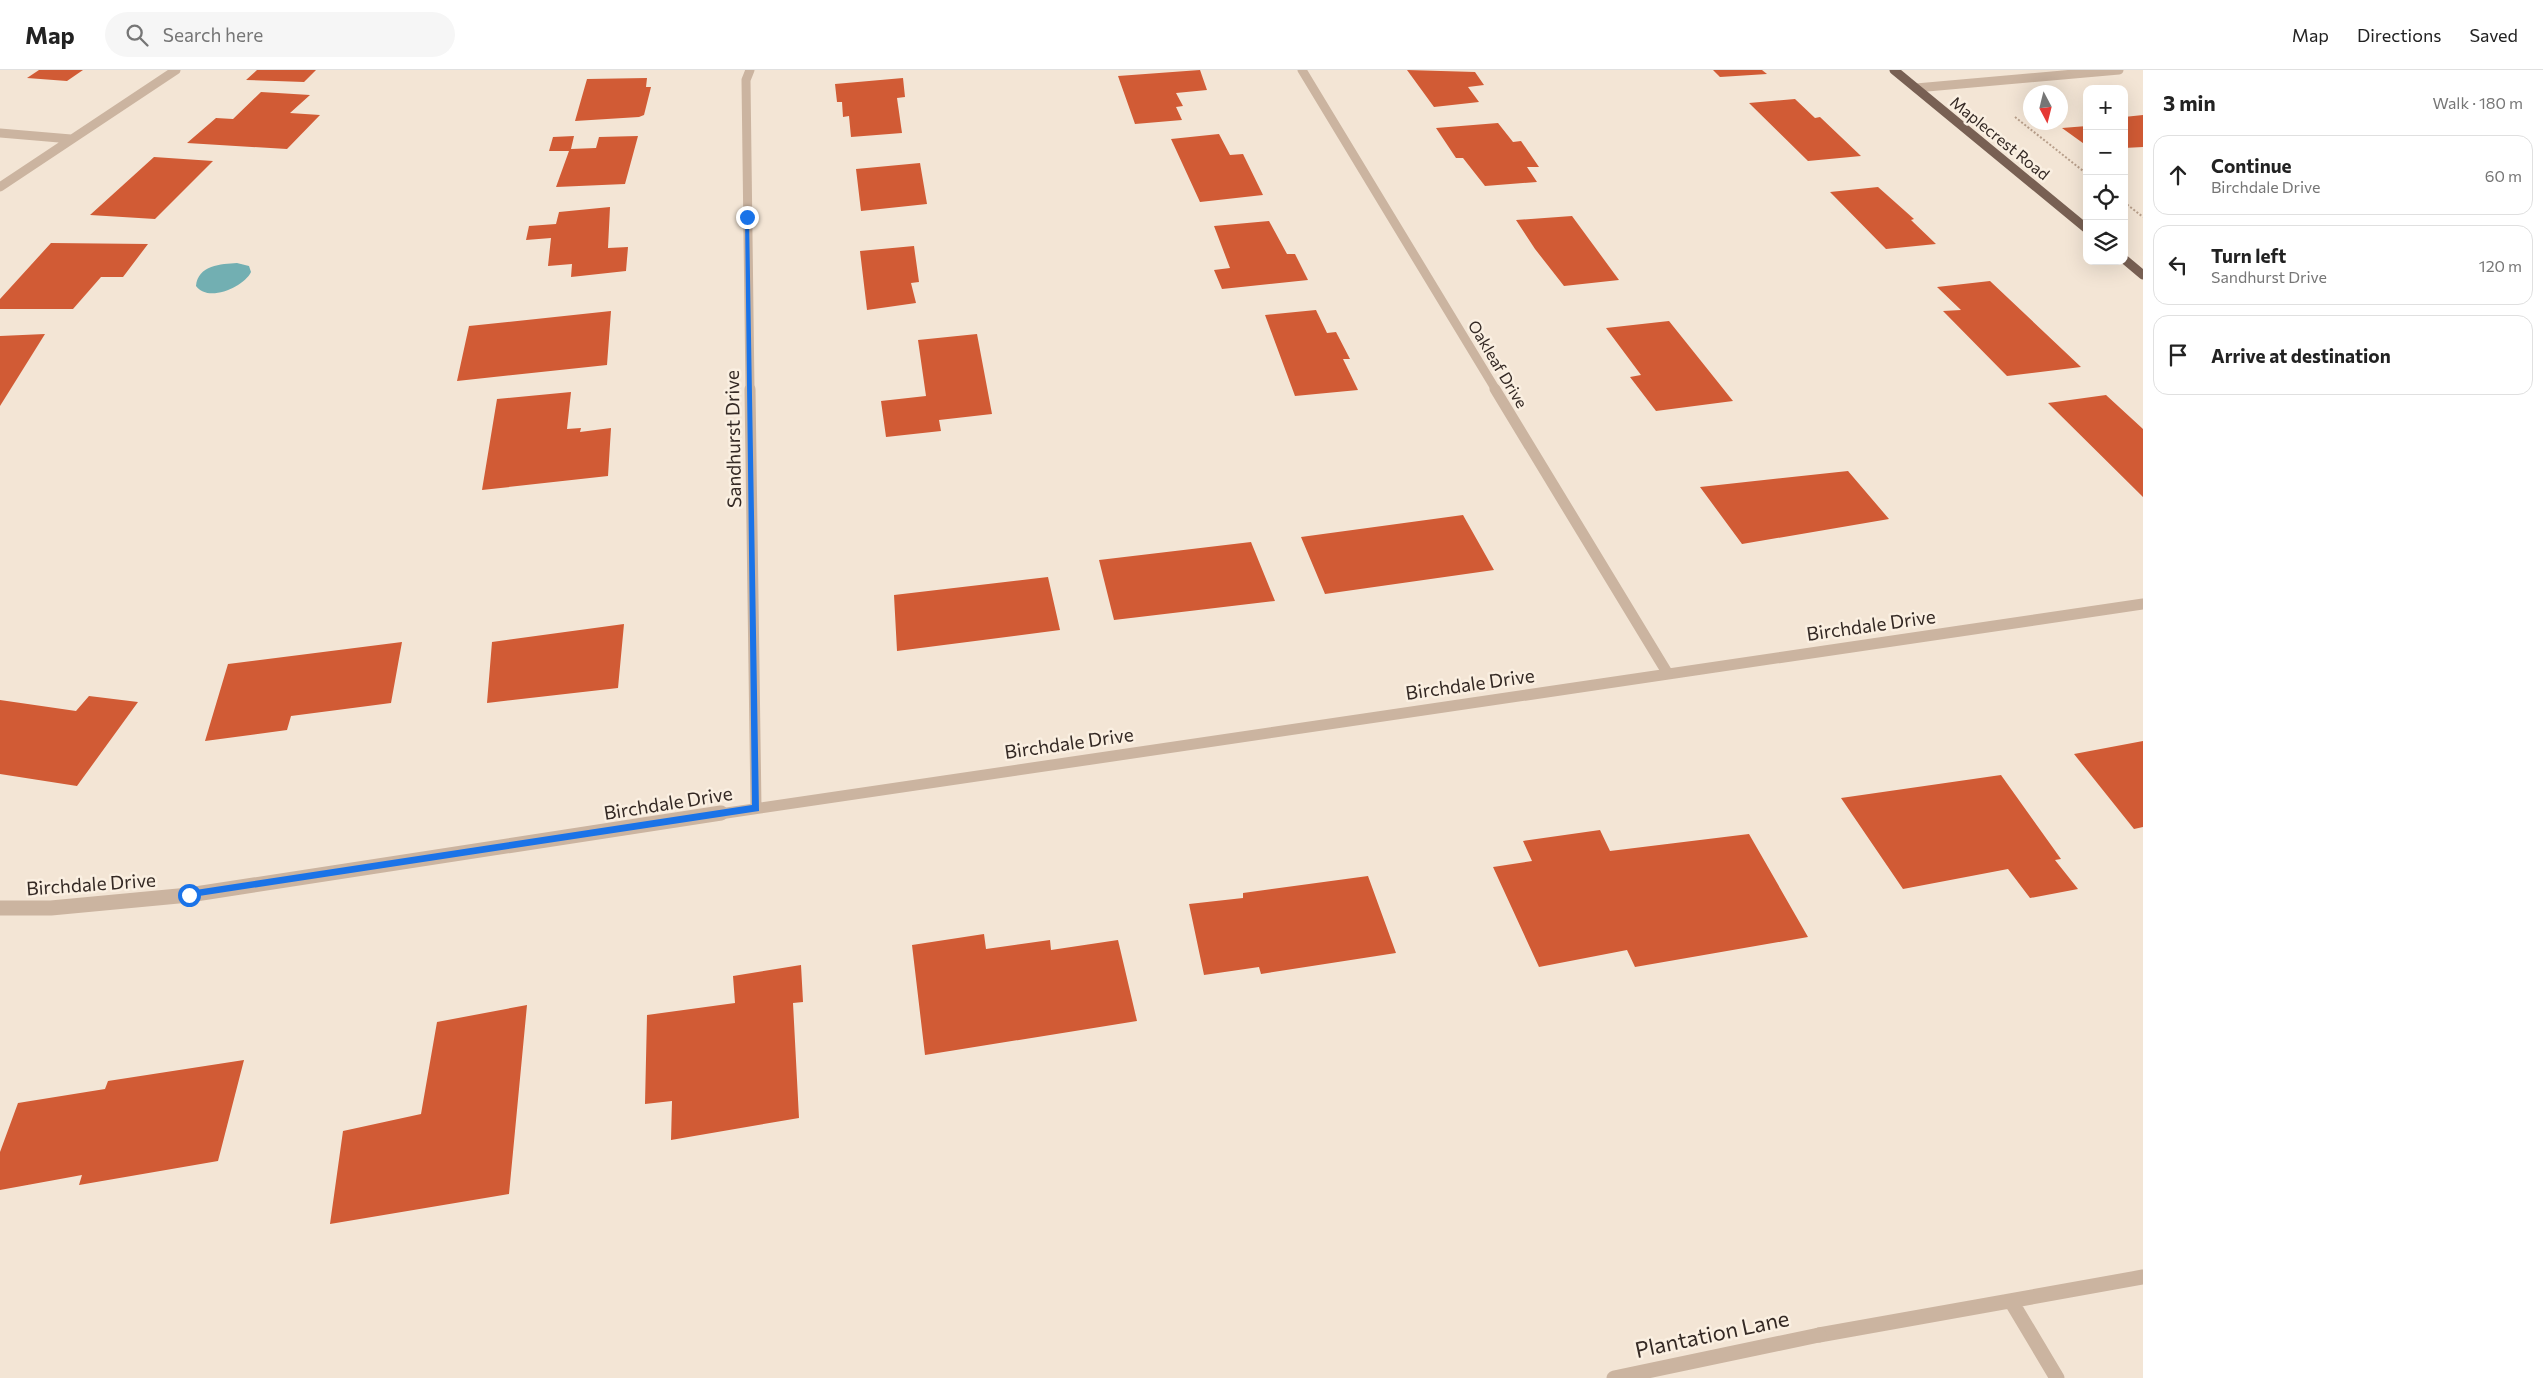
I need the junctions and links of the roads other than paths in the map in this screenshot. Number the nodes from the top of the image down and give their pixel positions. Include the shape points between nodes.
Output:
1 (176, 70) edge
2 (750, 70) edge
3 (1302, 70) edge
4 (1894, 70) edge
5 (2119, 70) edge
6 (1916, 88) junction
7 (0, 134) edge
8 (71, 139) junction
9 (0, 187) edge
10 (2083, 226) edge
11 (2128, 263) edge
12 (2143, 275) edge
13 (2143, 604) edge
14 (1668, 674) junction
15 (756, 808) junction
16 (0, 908) edge
17 (2143, 1277) edge
18 (2011, 1301) junction
19 (1614, 1378) edge
20 (2056, 1378) edge

1 - 8 street
2 - 15 street, Sandhurst Drive via 746,80 747,217
3 - 14 street, Oakleaf Drive
4 - 6 main road, Maplecrest Road
5 - 6 street
6 - 10 main road, Maplecrest Road
7 - 8 street
8 - 9 street
11 - 12 main road
13 - 14 street, Birchdale Drive
14 - 15 street, Birchdale Drive
15 - 16 street, Birchdale Drive via 189,895 51,908
17 - 18 street, Plantation Lane
18 - 19 street, Plantation Lane via 1819,1335
18 - 20 street

